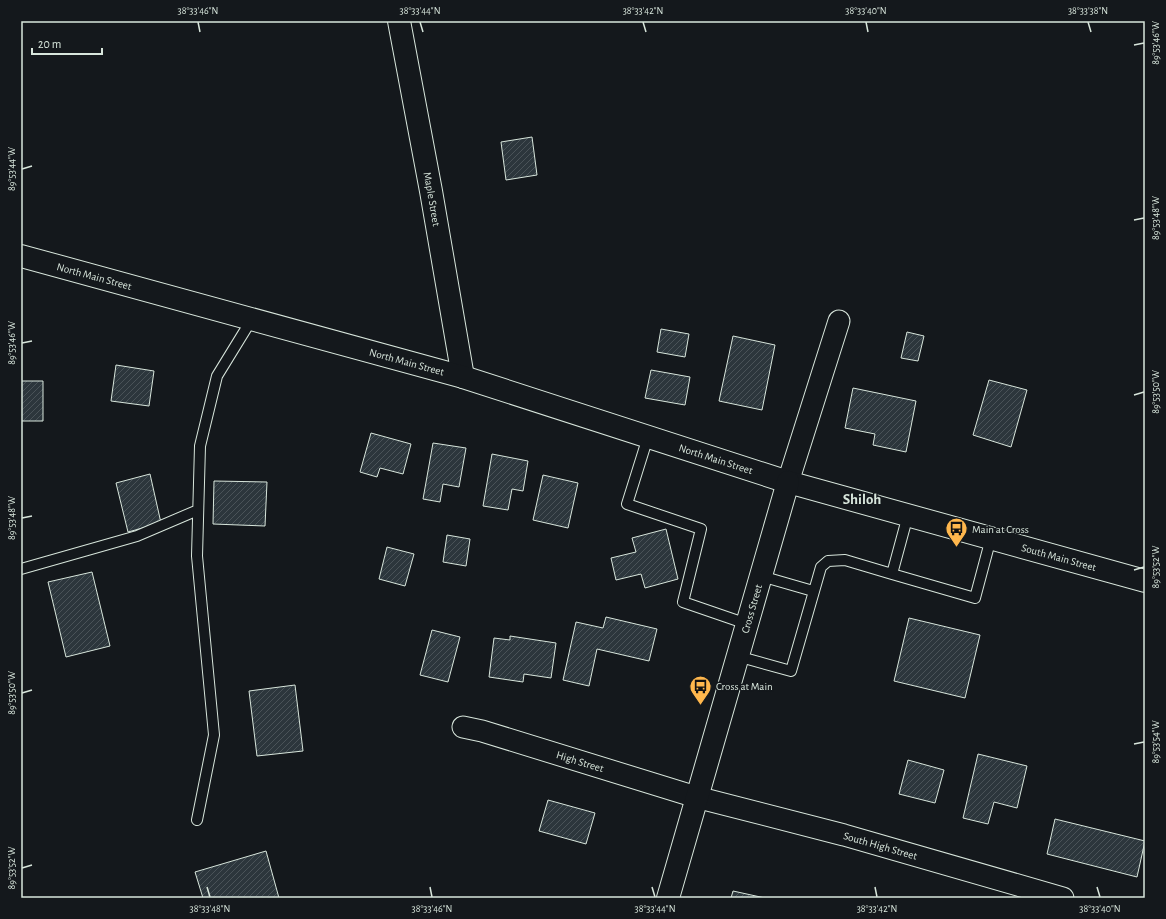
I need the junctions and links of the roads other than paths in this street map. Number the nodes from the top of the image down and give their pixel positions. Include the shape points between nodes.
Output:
1 (399, 21) edge
2 (21, 256) edge
3 (252, 319) junction
4 (839, 321) dead end
5 (463, 377) junction
6 (648, 436) junction
7 (788, 482) junction
8 (198, 510) junction
9 (908, 515) junction
10 (991, 538) junction
11 (21, 569) edge
12 (892, 574) junction
13 (761, 576) junction
14 (1145, 581) edge
15 (813, 591) junction
16 (747, 624) junction
17 (738, 656) junction
18 (463, 727) dead end
19 (696, 798) junction
20 (197, 820) dead end
21 (668, 898) edge
22 (1063, 898) edge

1 - 5 main road, Maple Street via 433,198
2 - 3 main road, North Main Street
3 - 5 main road, North Main Street
3 - 8 lane via 217,376 200,446
4 - 7 street, Cross Street
5 - 6 main road, North Main Street
6 - 7 main road, North Main Street
6 - 16 lane via 627,504 701,530 683,602
7 - 9 main road, South Main Street
7 - 13 main road, Cross Street
8 - 11 lane via 137,536
8 - 20 lane via 197,556 214,735
9 - 10 main road, South Main Street
9 - 12 lane
10 - 12 lane via 976,598
10 - 14 main road, South Main Street
12 - 15 lane via 845,560 828,561 821,567
13 - 15 lane
13 - 16 main road, Cross Street
15 - 17 lane via 791,671
16 - 17 main road, Cross Street
17 - 19 main road, Cross Street
18 - 19 street, High Street
19 - 21 main road, Cross Street
19 - 22 street, South High Street via 844,835

